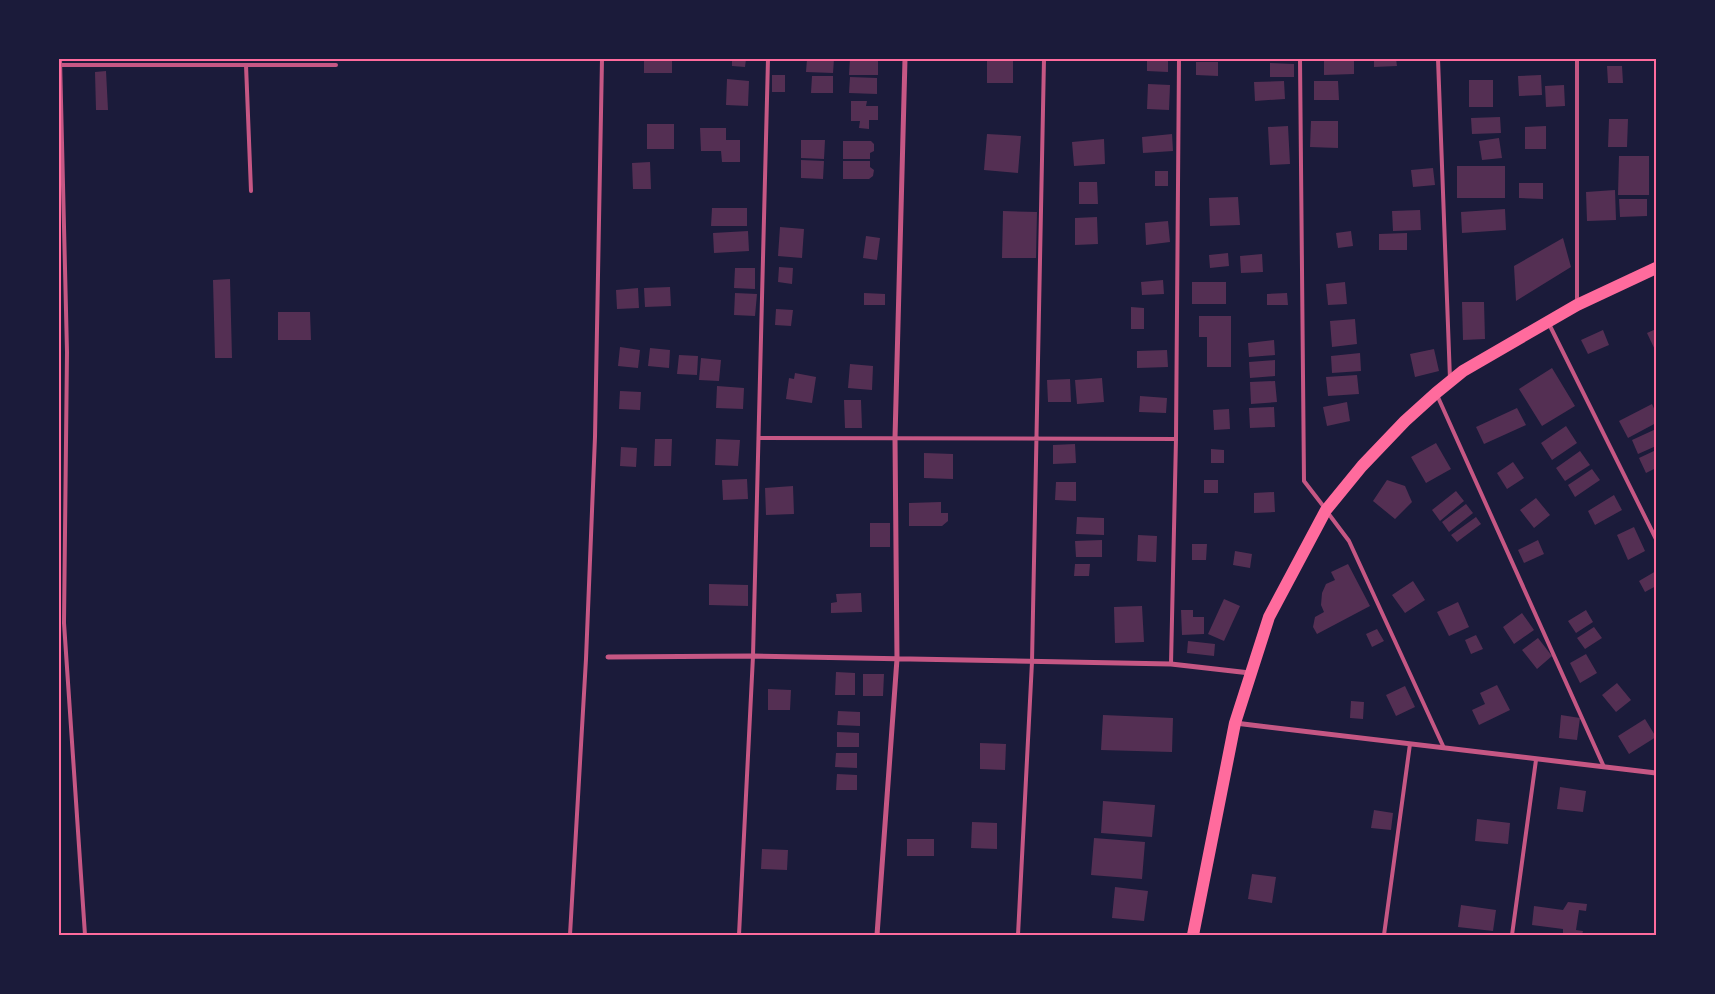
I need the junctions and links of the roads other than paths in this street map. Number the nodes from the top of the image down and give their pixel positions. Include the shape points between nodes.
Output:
1 (60, 59) edge
2 (146, 59) edge
3 (217, 59) edge
4 (602, 59) edge
5 (768, 59) edge
6 (905, 59) edge
7 (1044, 59) edge
8 (1180, 59) edge
9 (1300, 59) edge
10 (1438, 59) edge
11 (1577, 59) edge
12 (60, 65) junction
13 (146, 65) junction
14 (217, 65) junction
15 (246, 65) junction
16 (336, 65) dead end
17 (251, 191) dead end
18 (1656, 268) edge
19 (1577, 305) junction
20 (1548, 322) junction
21 (1450, 381) junction
22 (1436, 393) junction
23 (759, 438) junction
24 (895, 438) junction
25 (1036, 438) junction
26 (1176, 440) junction
27 (1326, 510) junction
28 (1656, 539) edge
29 (753, 656) junction
30 (608, 657) dead end
31 (897, 659) junction
32 (1032, 662) junction
33 (1171, 664) junction
34 (1251, 673) junction
35 (1235, 723) junction
36 (1410, 744) junction
37 (1444, 748) junction
38 (1536, 760) junction
39 (1605, 768) junction
40 (1656, 773) edge
41 (86, 935) edge
42 (570, 935) edge
43 (739, 935) edge
44 (877, 935) edge
45 (1018, 935) edge
46 (1193, 935) edge
47 (1384, 935) edge
48 (1512, 935) edge

1 - 12 lane
2 - 13 lane
3 - 14 lane
4 - 42 lane via 595,437
5 - 23 lane
6 - 24 street
7 - 25 lane
8 - 26 lane
9 - 27 lane via 1304,481
10 - 21 lane
11 - 19 lane
12 - 13 lane
12 - 41 lane via 66,352 64,623
13 - 14 lane
14 - 15 lane
15 - 16 lane
15 - 17 lane
18 - 19 main road
19 - 20 main road
20 - 21 main road
20 - 28 lane
21 - 22 main road
22 - 27 main road via 1362,466
22 - 39 lane
23 - 24 lane
23 - 29 lane
24 - 25 lane
24 - 31 street
25 - 26 lane
25 - 32 lane
26 - 33 lane
27 - 34 main road via 1269,617
27 - 37 lane via 1349,541
29 - 30 street
29 - 31 street
29 - 43 lane
31 - 32 street
31 - 44 street
32 - 33 street
32 - 45 lane
33 - 34 street
34 - 35 main road
35 - 36 street
35 - 46 main road
36 - 37 street
36 - 47 lane
37 - 38 street
38 - 39 street
38 - 48 lane
39 - 40 street

